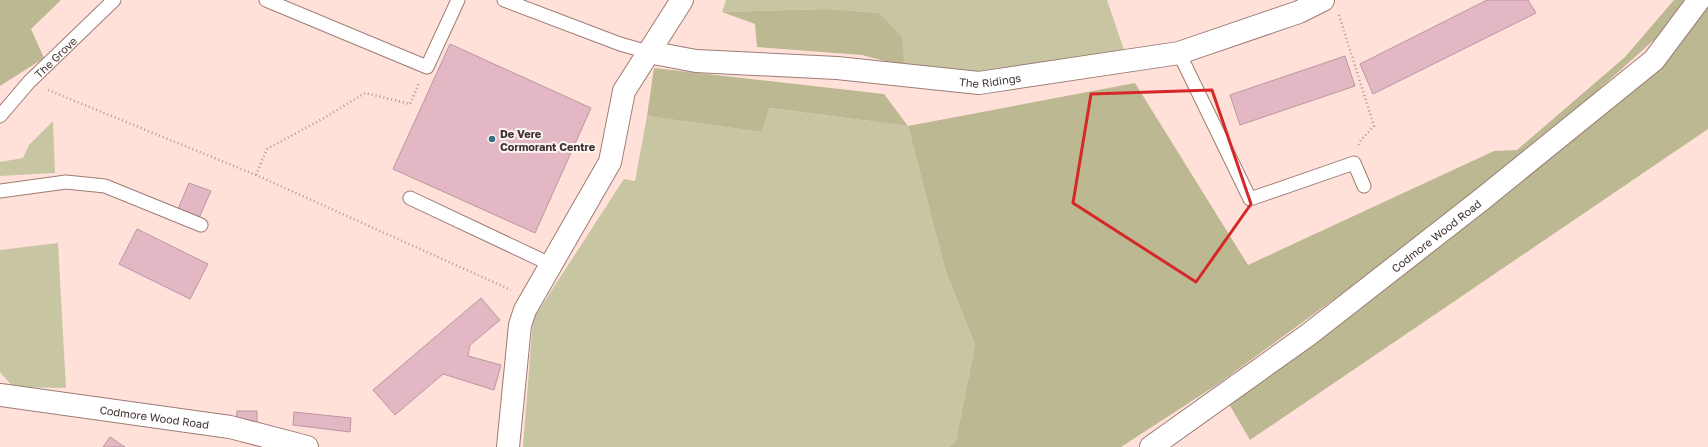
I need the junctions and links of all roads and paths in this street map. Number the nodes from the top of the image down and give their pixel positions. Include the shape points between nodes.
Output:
1 (114, 0) edge
2 (266, 0) edge
3 (458, 0) edge
4 (504, 0) edge
5 (682, 0) edge
6 (1699, 0) edge
7 (1330, 4) edge
8 (648, 52) junction
9 (1178, 53) junction
10 (427, 66) junction
11 (29, 82) junction
12 (0, 116) edge
13 (1354, 163) junction
14 (256, 175) junction
15 (1364, 186) dead end
16 (0, 191) edge
17 (410, 198) dead end
18 (201, 225) dead end
19 (550, 264) junction
20 (513, 290) dead end
21 (0, 395) edge
22 (307, 447) edge
23 (508, 447) edge
24 (1151, 447) edge

1 - 11 lane, The Grove
2 - 10 lane
3 - 10 lane
4 - 8 lane
5 - 8 street
6 - 24 street, Codmore Wood Road via 1654,60 1308,336
7 - 9 street, The Ridings
7 - 13 path via 1374,126 1361,140
8 - 9 street, The Ridings via 696,61 837,68 979,83
8 - 19 street via 624,90 610,162
9 - 13 lane via 1250,199
10 - 14 path via 410,104 365,93 267,149
11 - 12 lane, The Grove
11 - 14 path
13 - 15 lane
14 - 20 path
16 - 18 lane via 66,182 105,186
17 - 19 lane
19 - 23 street via 520,325
21 - 22 street, Codmore Wood Road via 230,426

